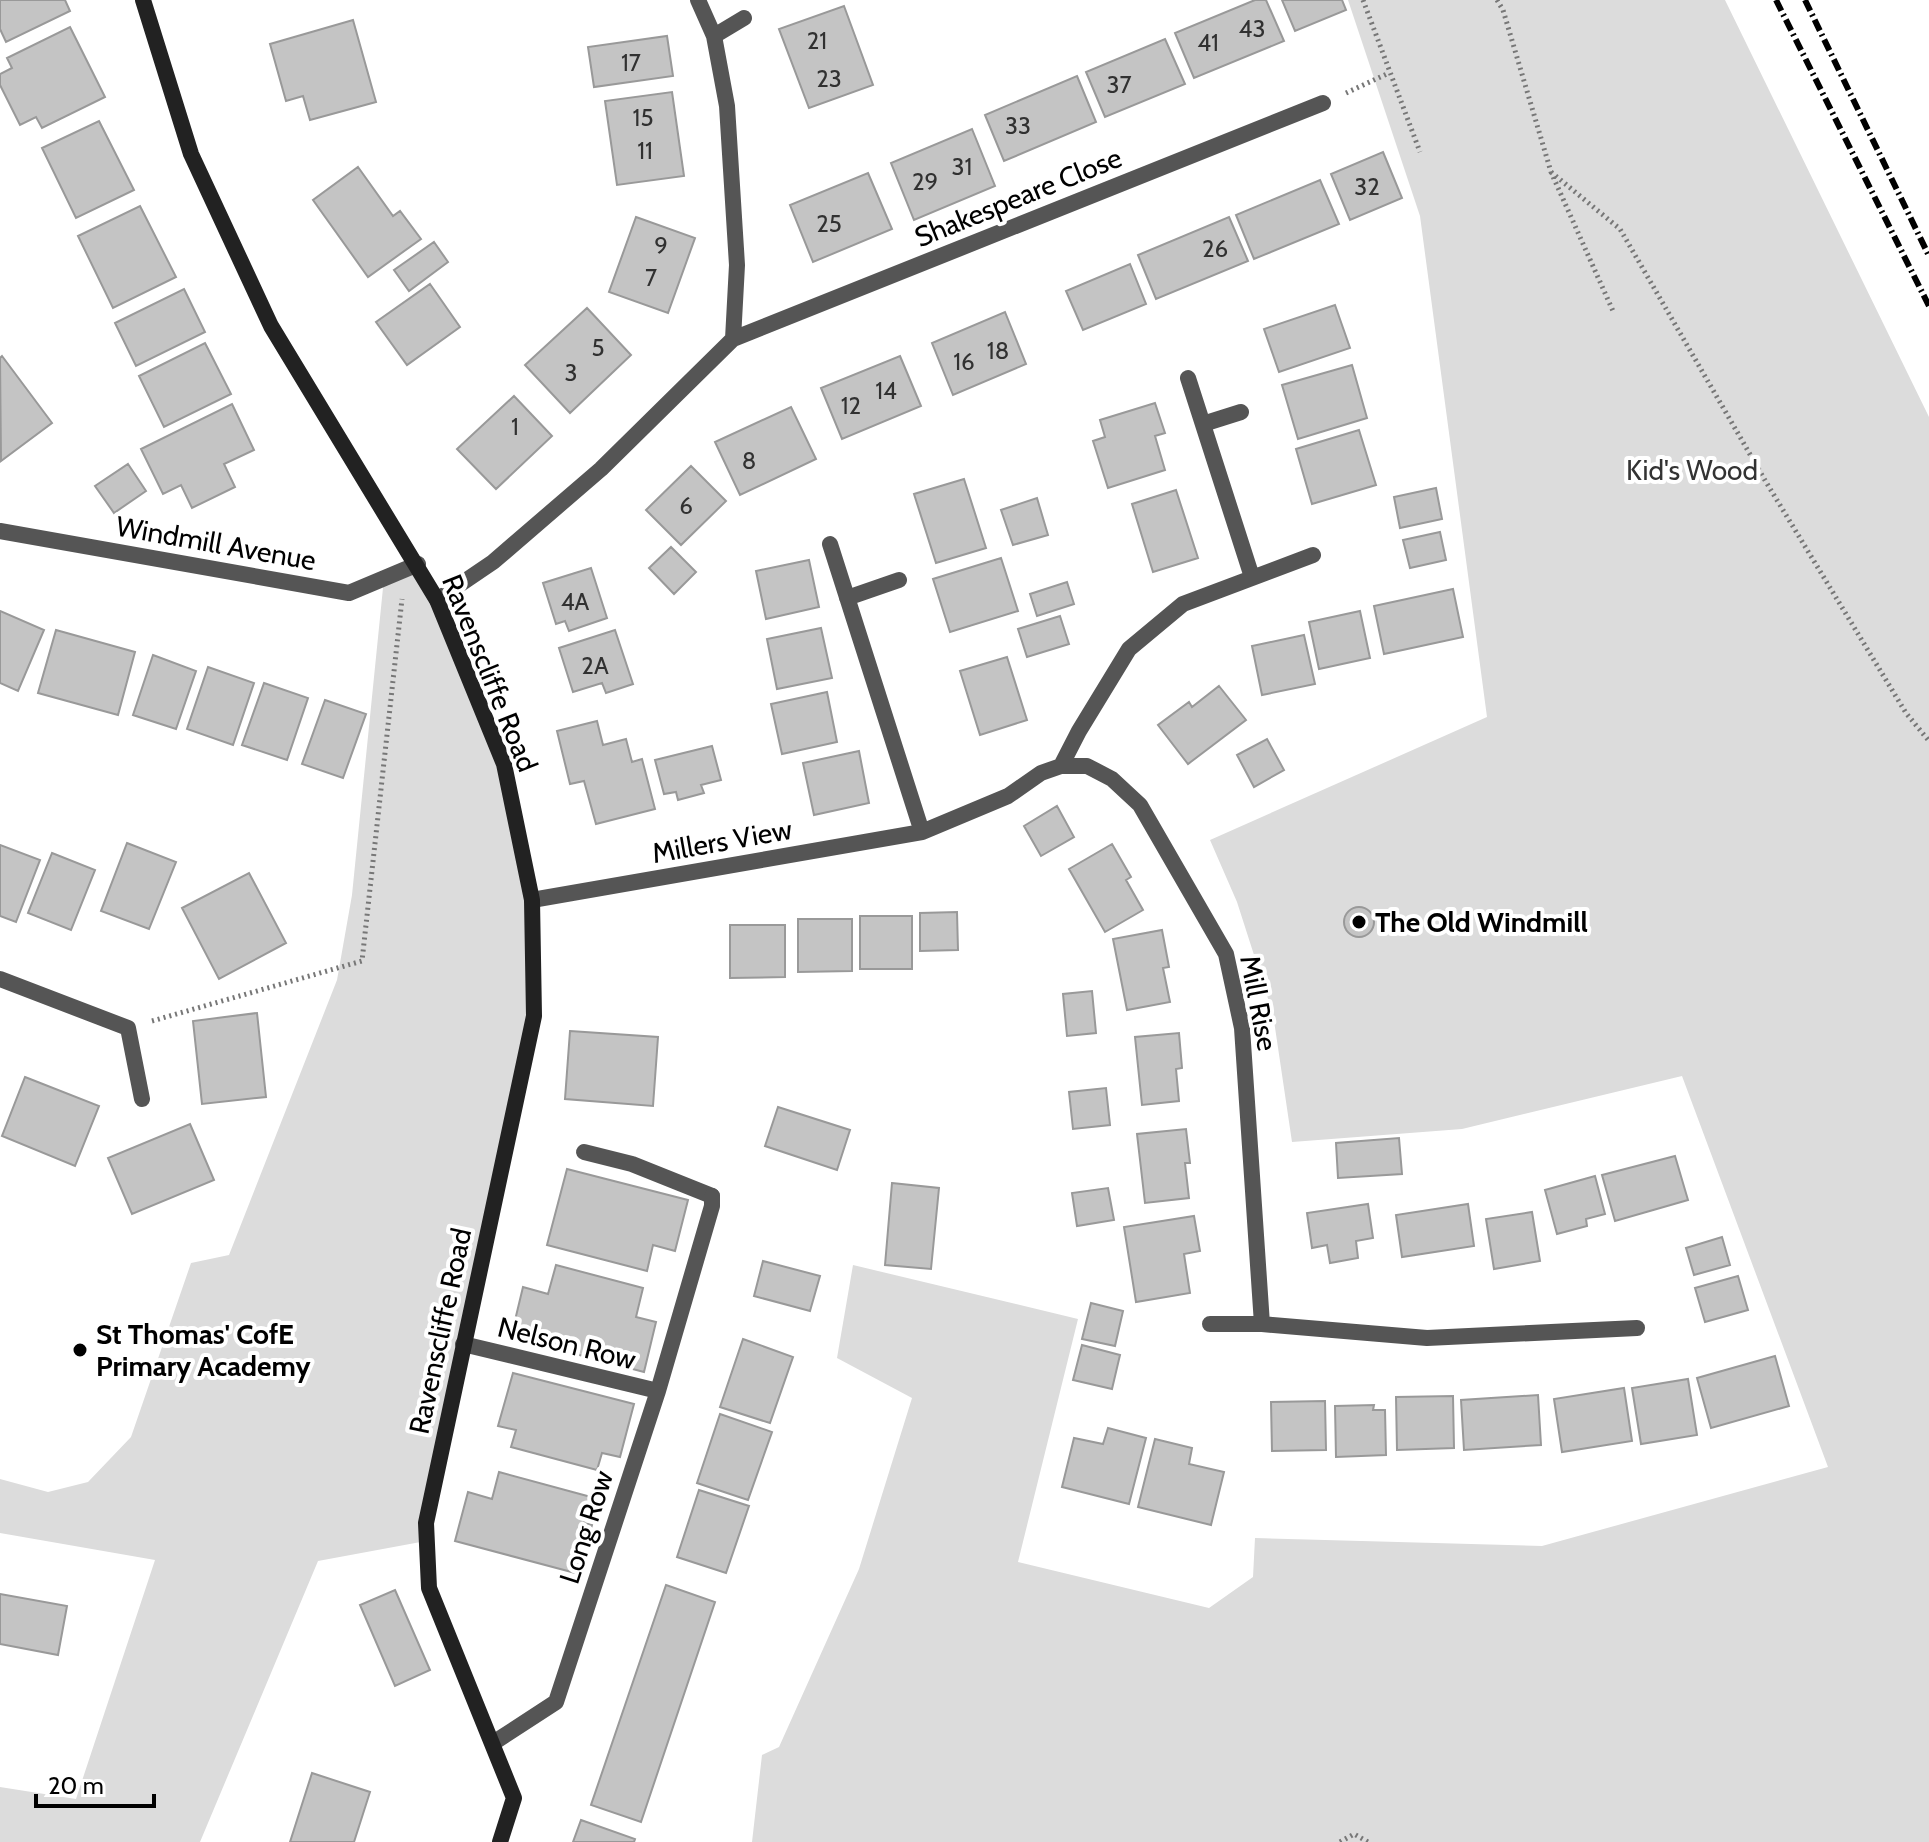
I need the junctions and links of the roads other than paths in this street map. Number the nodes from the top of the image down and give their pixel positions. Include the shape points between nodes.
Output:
1 (143, 0) edge
2 (698, 0) edge
3 (744, 18) dead end
4 (714, 36) junction
5 (1323, 103) road end
6 (733, 339) junction
7 (1188, 378) dead end
8 (1241, 412) dead end
9 (1203, 424) junction
10 (0, 531) edge
11 (830, 544) dead end
12 (1313, 555) dead end
13 (411, 567) junction
14 (1252, 577) junction
15 (899, 580) dead end
16 (847, 598) junction
17 (437, 600) junction
18 (1061, 766) junction
19 (922, 832) junction
20 (532, 900) junction
21 (0, 979) edge
22 (142, 1099) dead end
23 (584, 1152) dead end
24 (1210, 1324) dead end
25 (1262, 1324) junction
26 (1637, 1328) dead end
27 (463, 1344) junction
28 (658, 1391) junction
29 (493, 1743) junction
30 (500, 1842) edge

1 - 13 street, Ravenscliffe Road via 191,154 271,326
2 - 4 street
3 - 4 street
4 - 6 street via 727,106 737,265
5 - 6 street, Shakespeare Close
6 - 17 street, Shakespeare Close via 601,469 493,562
7 - 9 street
8 - 9 street
9 - 14 street
10 - 13 street, Windmill Avenue via 349,593
11 - 16 street
12 - 14 street
13 - 17 street, Ravenscliffe Road
14 - 18 street via 1183,604 1129,649
15 - 16 street
16 - 19 street
17 - 20 street, Ravenscliffe Road via 504,764
18 - 19 street, Millers View via 1008,796
18 - 25 street, Mill Rise via 1087,766 1112,779 1140,805 1226,954 1242,1028
19 - 20 street, Millers View
20 - 27 street, Ravenscliffe Road via 534,1016
21 - 22 street via 128,1028
23 - 28 street, Long Row via 632,1164 712,1196
24 - 25 street
25 - 26 street via 1427,1338
27 - 28 street, Nelson Row
27 - 29 street, Ravenscliffe Road via 426,1523 429,1588
28 - 29 street, Long Row via 556,1702
29 - 30 street via 514,1798

